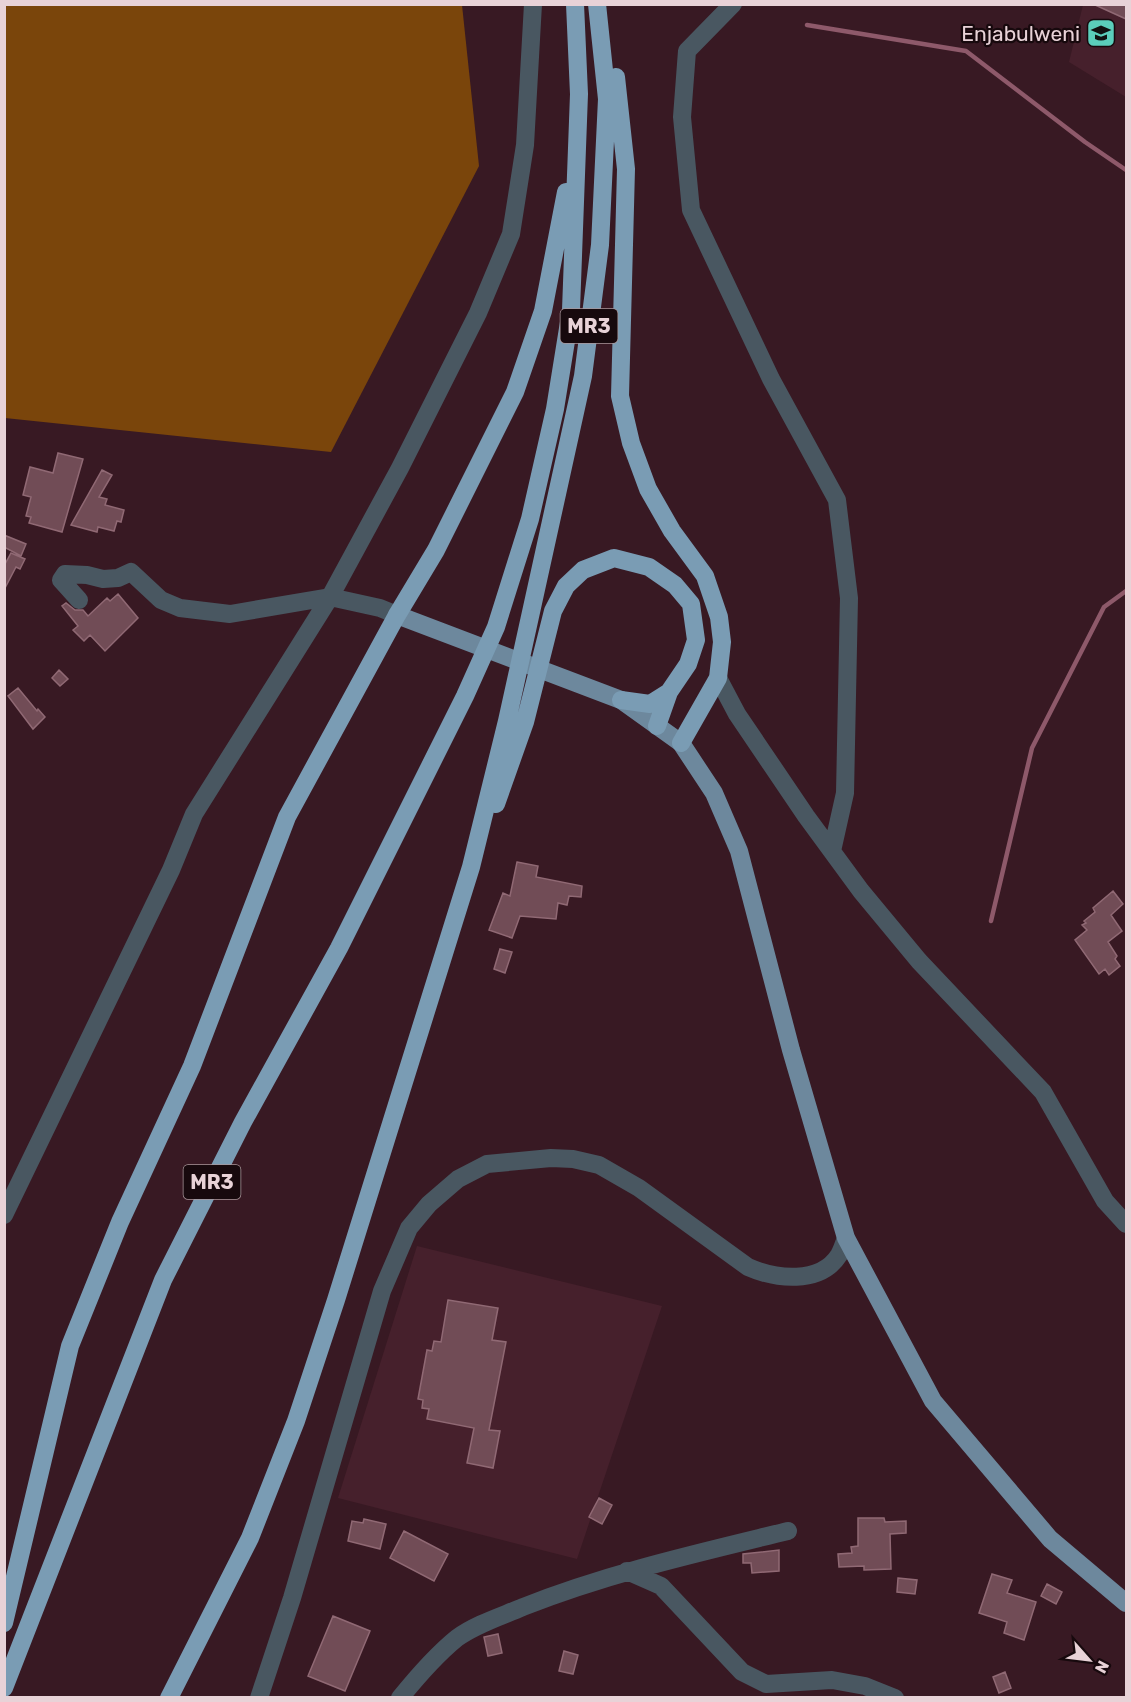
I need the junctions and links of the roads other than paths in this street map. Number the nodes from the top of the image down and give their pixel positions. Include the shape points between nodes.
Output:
1 (533, 4) edge
2 (575, 4) edge
3 (597, 4) edge
4 (602, 4) edge
5 (733, 4) edge
6 (579, 94) junction
7 (330, 597) junction
8 (79, 600) dead end
9 (397, 615) junction
10 (718, 678) junction
11 (669, 692) junction
12 (621, 700) junction
13 (516, 722) junction
14 (657, 726) junction
15 (681, 743) junction
16 (832, 851) junction
17 (4, 1215) edge
18 (1126, 1224) edge
19 (846, 1238) junction
20 (788, 1531) dead end
21 (627, 1571) junction
22 (1126, 1603) edge
23 (4, 1623) edge
24 (4, 1688) edge
25 (169, 1698) edge
26 (259, 1698) edge
27 (400, 1698) edge
28 (894, 1698) edge

1 - 7 street via 525,145 511,234 478,313
2 - 6 highway, MR3
3 - 13 highway, MR3 via 607,99 600,245 583,376 524,643
4 - 10 highway via 617,81 626,169 620,396 631,443 648,489 705,576 722,642
5 - 16 street via 687,51 682,117 691,210 771,379 837,500 849,598 845,793
6 - 9 highway via 564,207 543,311 515,392 436,550
6 - 24 highway, MR3 via 572,310 530,519 496,627 339,948 243,1122 163,1280
7 - 8 street via 230,614 180,608 161,600 131,572 103,579 65,574 61,580
7 - 9 street
7 - 17 street via 194,814 171,870
9 - 12 main road
9 - 23 highway via 287,817 192,1066 120,1222 70,1346
10 - 15 highway
10 - 16 street via 737,714
11 - 12 highway via 650,704
11 - 13 highway via 688,664 696,640 691,604 675,585 649,567 614,558 583,570 566,586 553,611
11 - 14 highway
12 - 14 main road
13 - 25 highway, MR3 via 296,1422 250,1538
14 - 15 main road
15 - 19 main road via 714,793 739,851
16 - 18 street via 919,961 1043,1092 1105,1201
19 - 22 main road via 933,1401 1050,1539
19 - 26 street via 838,1256 826,1268 787,1278 748,1267 639,1188 599,1165 573,1159 514,1161 487,1164 458,1179 429,1203 409,1228 382,1291
20 - 21 street
21 - 27 street via 484,1623 458,1638
21 - 28 street via 661,1586 742,1672 766,1684 832,1680 865,1686

